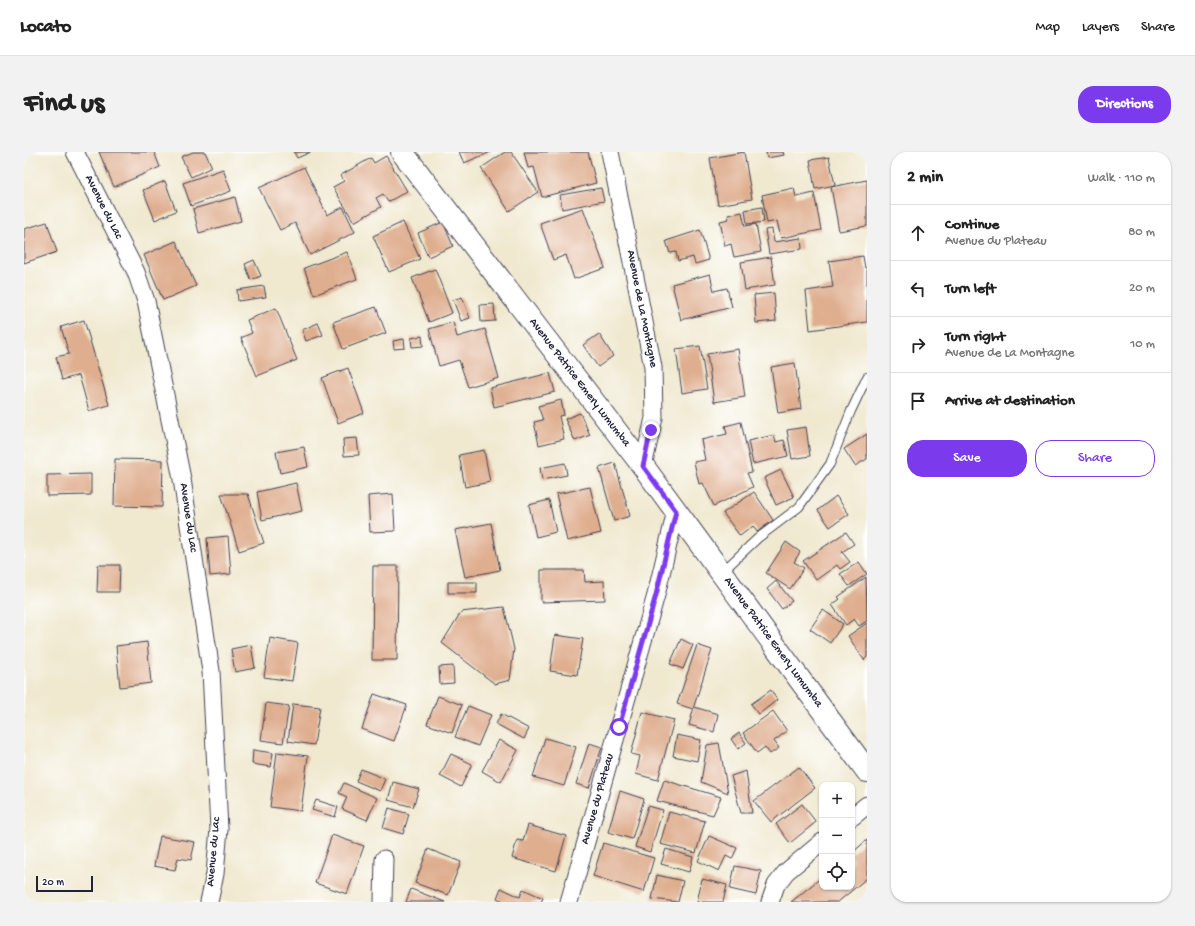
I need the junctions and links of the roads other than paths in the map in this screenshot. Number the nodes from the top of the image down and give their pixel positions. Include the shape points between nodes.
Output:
1 (75, 152) edge
2 (402, 152) edge
3 (610, 152) edge
4 (867, 377) edge
5 (643, 466) junction
6 (676, 511) junction
7 (721, 573) junction
8 (867, 771) edge
9 (867, 805) edge
10 (855, 815) edge
11 (819, 844) edge
12 (384, 859) dead end
13 (209, 902) edge
14 (383, 902) edge
15 (570, 902) edge
16 (770, 902) edge

1 - 13 street, Avenue du Lac via 136,272 146,301 182,479 211,671 219,829
2 - 5 main road, Avenue Patrice Emery Lumumba
3 - 5 street, Avenue de La Montagne via 653,367 654,418
4 - 7 lane via 830,464 799,508 758,538
5 - 6 main road, Avenue Patrice Emery Lumumba
6 - 7 main road, Avenue Patrice Emery Lumumba
6 - 15 street, Avenue du Plateau via 650,617
7 - 8 main road, Avenue Patrice Emery Lumumba
9 - 10 street
11 - 16 street via 786,872 776,885
12 - 14 street

